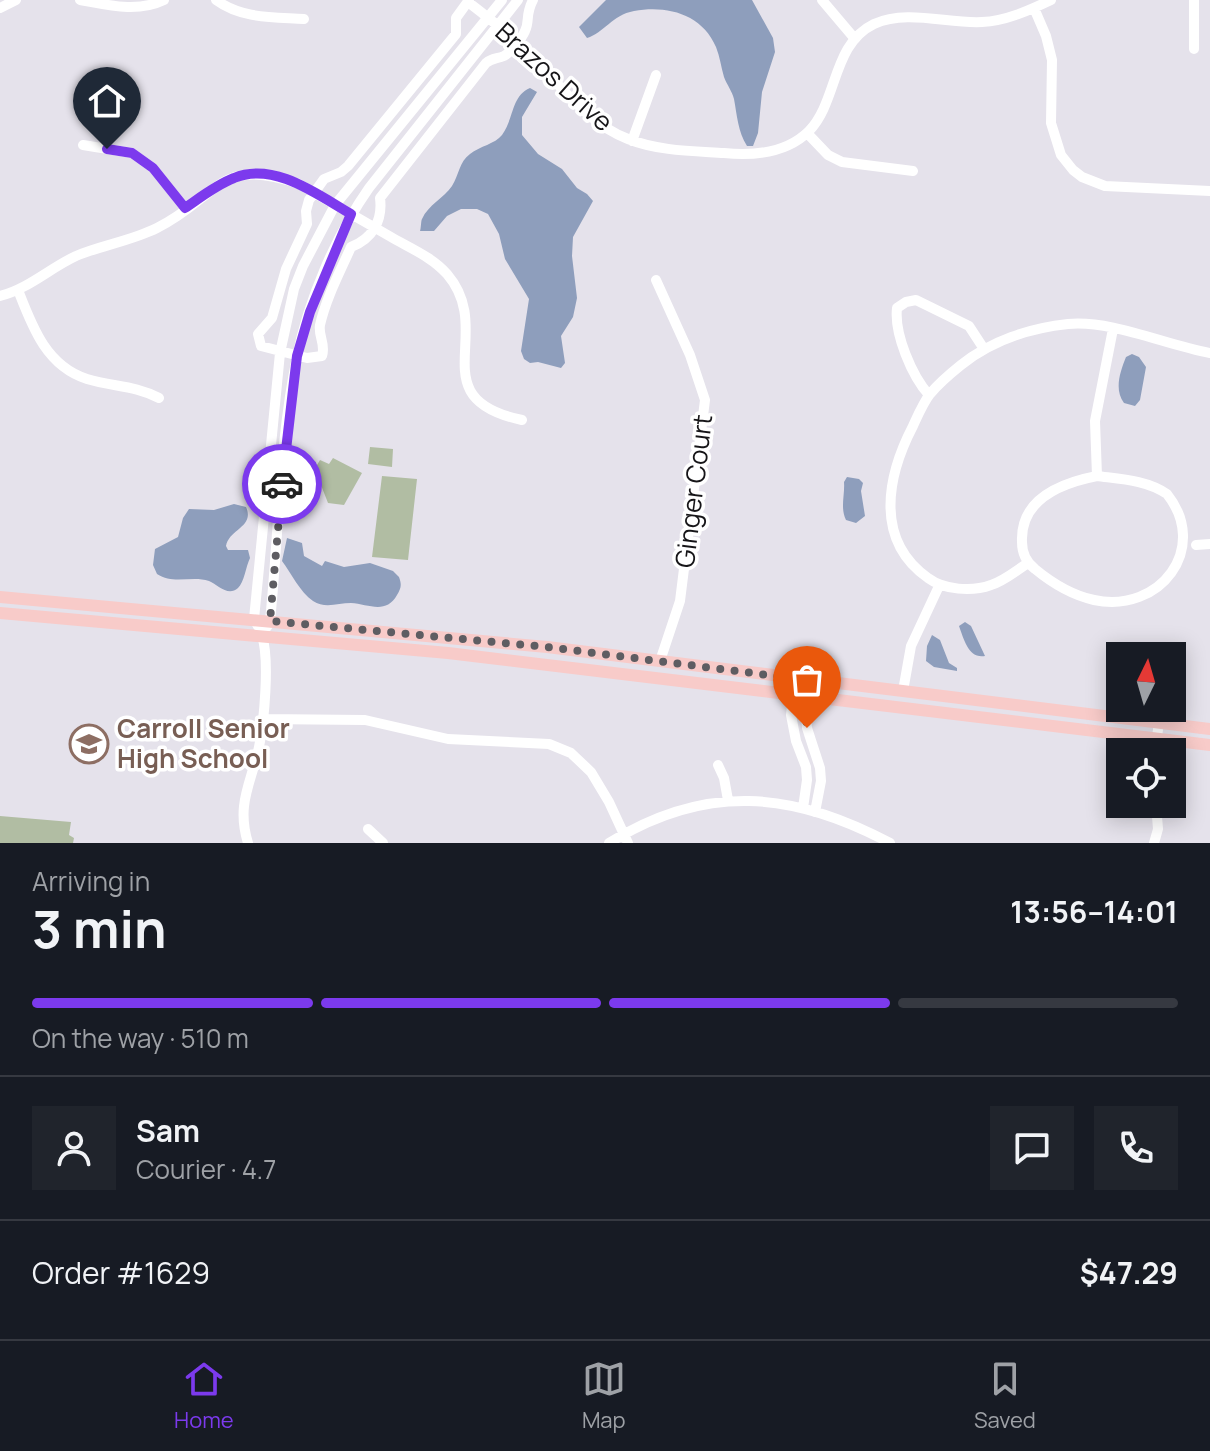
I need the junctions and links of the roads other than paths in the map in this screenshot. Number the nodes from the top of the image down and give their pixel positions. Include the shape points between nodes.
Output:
1 (16, 0) edge
2 (80, 0) edge
3 (164, 0) edge
4 (216, 0) edge
5 (502, 0) edge
6 (518, 0) edge
7 (533, 0) edge
8 (822, 0) edge
9 (1051, 0) edge
10 (1194, 0) edge
11 (468, 1) edge
12 (0, 8) edge
13 (1034, 8) junction
14 (488, 17) junction
15 (304, 19) dead end
16 (499, 26) junction
17 (855, 39) junction
18 (516, 42) junction
19 (1194, 49) dead end
20 (656, 75) dead end
21 (807, 133) junction
22 (632, 141) junction
23 (83, 145) dead end
24 (913, 171) dead end
25 (1210, 191) edge
26 (314, 193) junction
27 (335, 205) junction
28 (185, 208) junction
29 (351, 214) junction
30 (375, 228) junction
31 (656, 280) dead end
32 (18, 290) junction
33 (0, 296) edge
34 (1113, 329) junction
35 (984, 349) junction
36 (280, 353) junction
37 (1210, 353) edge
38 (297, 356) junction
39 (929, 395) junction
40 (159, 398) dead end
41 (522, 420) dead end
42 (1097, 476) junction
43 (1210, 544) edge
44 (1196, 545) junction
45 (1192, 560) dead end
46 (1028, 563) junction
47 (1182, 577) dead end
48 (939, 586) junction
49 (0, 597) edge
50 (0, 613) edge
51 (254, 619) junction
52 (270, 621) junction
53 (262, 636) junction
54 (660, 661) junction
55 (801, 679) junction
56 (903, 691) junction
57 (799, 694) junction
58 (1106, 716) edge
59 (262, 719) junction
60 (1159, 722) joint
61 (1210, 729) edge
62 (1156, 738) joint
63 (1186, 742) edge
64 (1210, 745) edge
65 (718, 765) dead end
66 (728, 800) junction
67 (803, 808) junction
68 (815, 812) junction
69 (1157, 818) edge
70 (368, 829) dead end
71 (626, 839) edge
72 (248, 843) edge
73 (383, 843) edge
74 (609, 843) edge
75 (890, 843) edge
76 (1154, 843) edge

1 - 12 street
2 - 3 street via 143,7
4 - 15 street via 249,15
5 - 14 street
6 - 16 street
7 - 18 street via 526,11 527,29
8 - 17 street
9 - 13 street
10 - 19 street
11 - 14 street, Brazos Drive
11 - 26 street via 456,18 456,34 348,166 324,179
13 - 17 street via 986,22 898,18 874,24
13 - 25 street via 1052,60 1056,144 1074,172 1105,186
14 - 16 street, Brazos Drive
14 - 27 street
16 - 18 street, Brazos Drive
16 - 29 street
17 - 21 street
18 - 22 street, Brazos Drive via 592,118
18 - 30 street via 486,63 389,184 380,198
20 - 22 street
21 - 22 street, Brazos Drive via 765,153 675,149
21 - 24 street via 842,162
23 - 28 street via 132,153 153,168
26 - 27 street
26 - 28 street via 285,179 247,174 215,186
26 - 36 street via 272,318 258,334 261,346
27 - 29 street
27 - 36 street via 294,289
28 - 32 street via 157,228 74,257
29 - 30 street
29 - 38 street
30 - 38 street via 367,240 351,247 340,272 319,328 322,356
30 - 41 street via 427,256 454,282 467,317 468,388 484,407
31 - 54 street, Ginger Court via 705,400 680,601
32 - 33 street
32 - 40 street via 34,332 54,360 86,379 140,388
34 - 35 street via 1069,324 1009,337
34 - 37 street
34 - 42 street via 1095,421
35 - 39 street
35 - 39 street via 969,326 916,300 897,308 895,320 915,378
36 - 38 street
36 - 51 street
38 - 52 street
39 - 48 street via 901,448 890,487 890,516 899,547 912,566
42 - 44 street via 1136,481 1166,493 1194,526
42 - 46 street via 1064,485 1038,500 1022,530
43 - 44 street
44 - 45 street
46 - 47 street via 1061,588 1095,600 1124,601 1158,593
46 - 48 street via 991,585
48 - 56 street via 911,646
49 - 51 main road
50 - 53 main road
51 - 52 main road
51 - 53 street
52 - 53 street
52 - 54 main road
53 - 57 main road
53 - 59 street
54 - 55 main road
55 - 56 main road
55 - 57 street
56 - 58 main road
57 - 62 main road
57 - 67 street via 793,728 806,767
57 - 68 street via 820,768
59 - 71 street via 365,720 448,739 549,744 571,753 591,772
59 - 72 street via 243,798
60 - 61 main road
60 - 62 street
63 - 64 main road
65 - 66 street
66 - 67 street
66 - 71 street via 673,812
67 - 68 street
68 - 75 street
69 - 76 street
70 - 73 street
71 - 74 street

